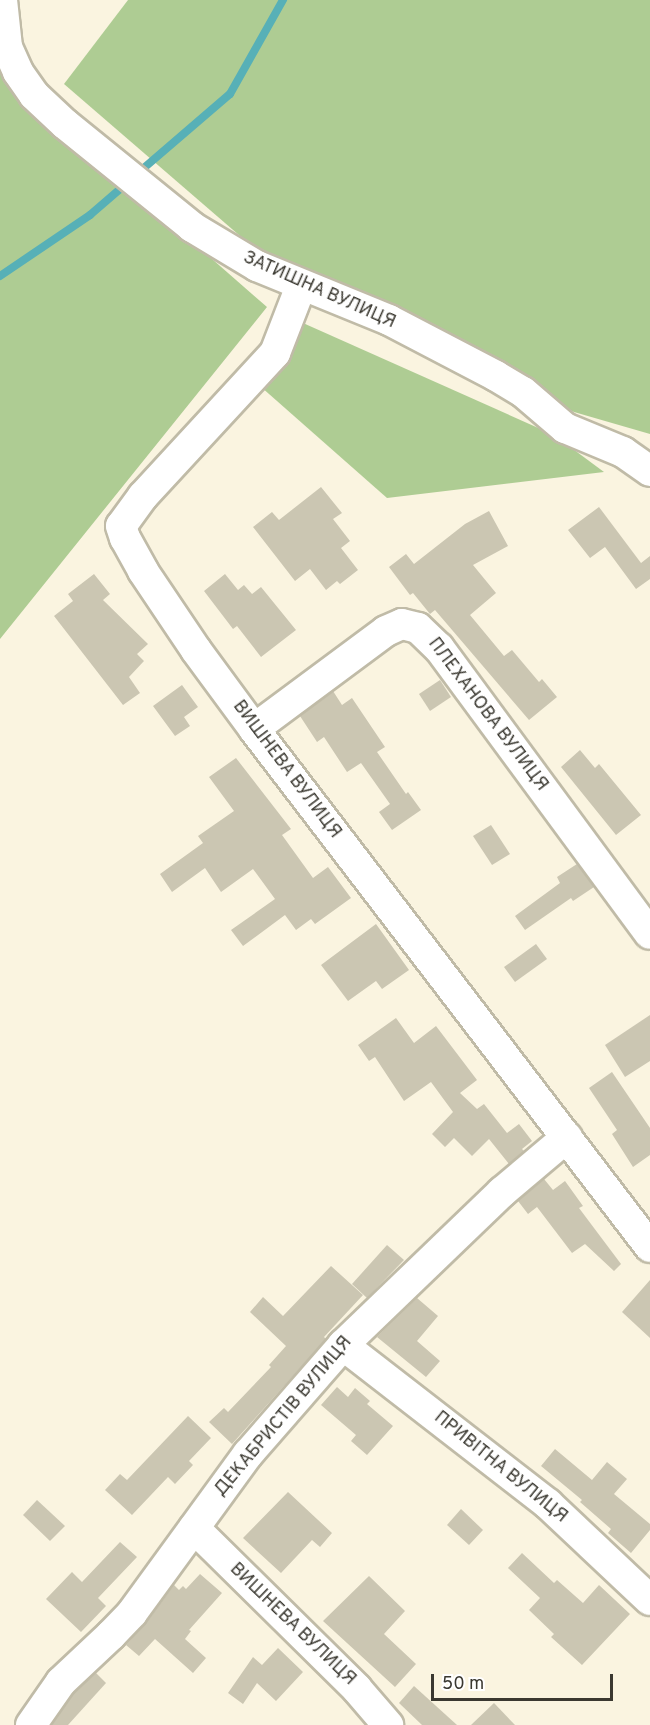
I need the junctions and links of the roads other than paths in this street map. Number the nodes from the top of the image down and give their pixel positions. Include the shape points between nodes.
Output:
1 (2, 0) edge
2 (301, 286) junction
3 (650, 471) edge
4 (254, 729) junction
5 (650, 934) edge
6 (567, 1137) junction
7 (650, 1247) edge
8 (343, 1345) junction
9 (194, 1528) junction
10 (650, 1600) edge
11 (31, 1725) edge
12 (388, 1725) edge

1 - 2 street, ЗАТИШНА ВУЛИЦЯ via 7,47 18,72 47,108 192,227 249,262
2 - 3 street, ЗАТИШНА ВУЛИЦЯ via 388,320 496,376 523,392 565,428 623,452
2 - 4 street, ВИШНЕВА ВУЛИЦЯ via 285,334 270,361 157,479 122,526 143,571
4 - 5 street, ПЛЕХАНОВА ВУЛИЦЯ via 386,631 402,624 418,628 439,648
4 - 6 street, ВИШНЕВА ВУЛИЦЯ
6 - 7 street, ВИШНЕВА ВУЛИЦЯ
6 - 8 street, ДЕКАБРИСТІВ ВУЛИЦЯ via 502,1192
8 - 9 street, ДЕКАБРИСТІВ ВУЛИЦЯ via 248,1454
8 - 10 street, ПРИВІТНА ВУЛИЦЯ via 548,1504
9 - 11 street, ДЕКАБРИСТІВ ВУЛИЦЯ via 132,1613 61,1682
9 - 12 street, ВИШНЕВА ВУЛИЦЯ via 357,1689

